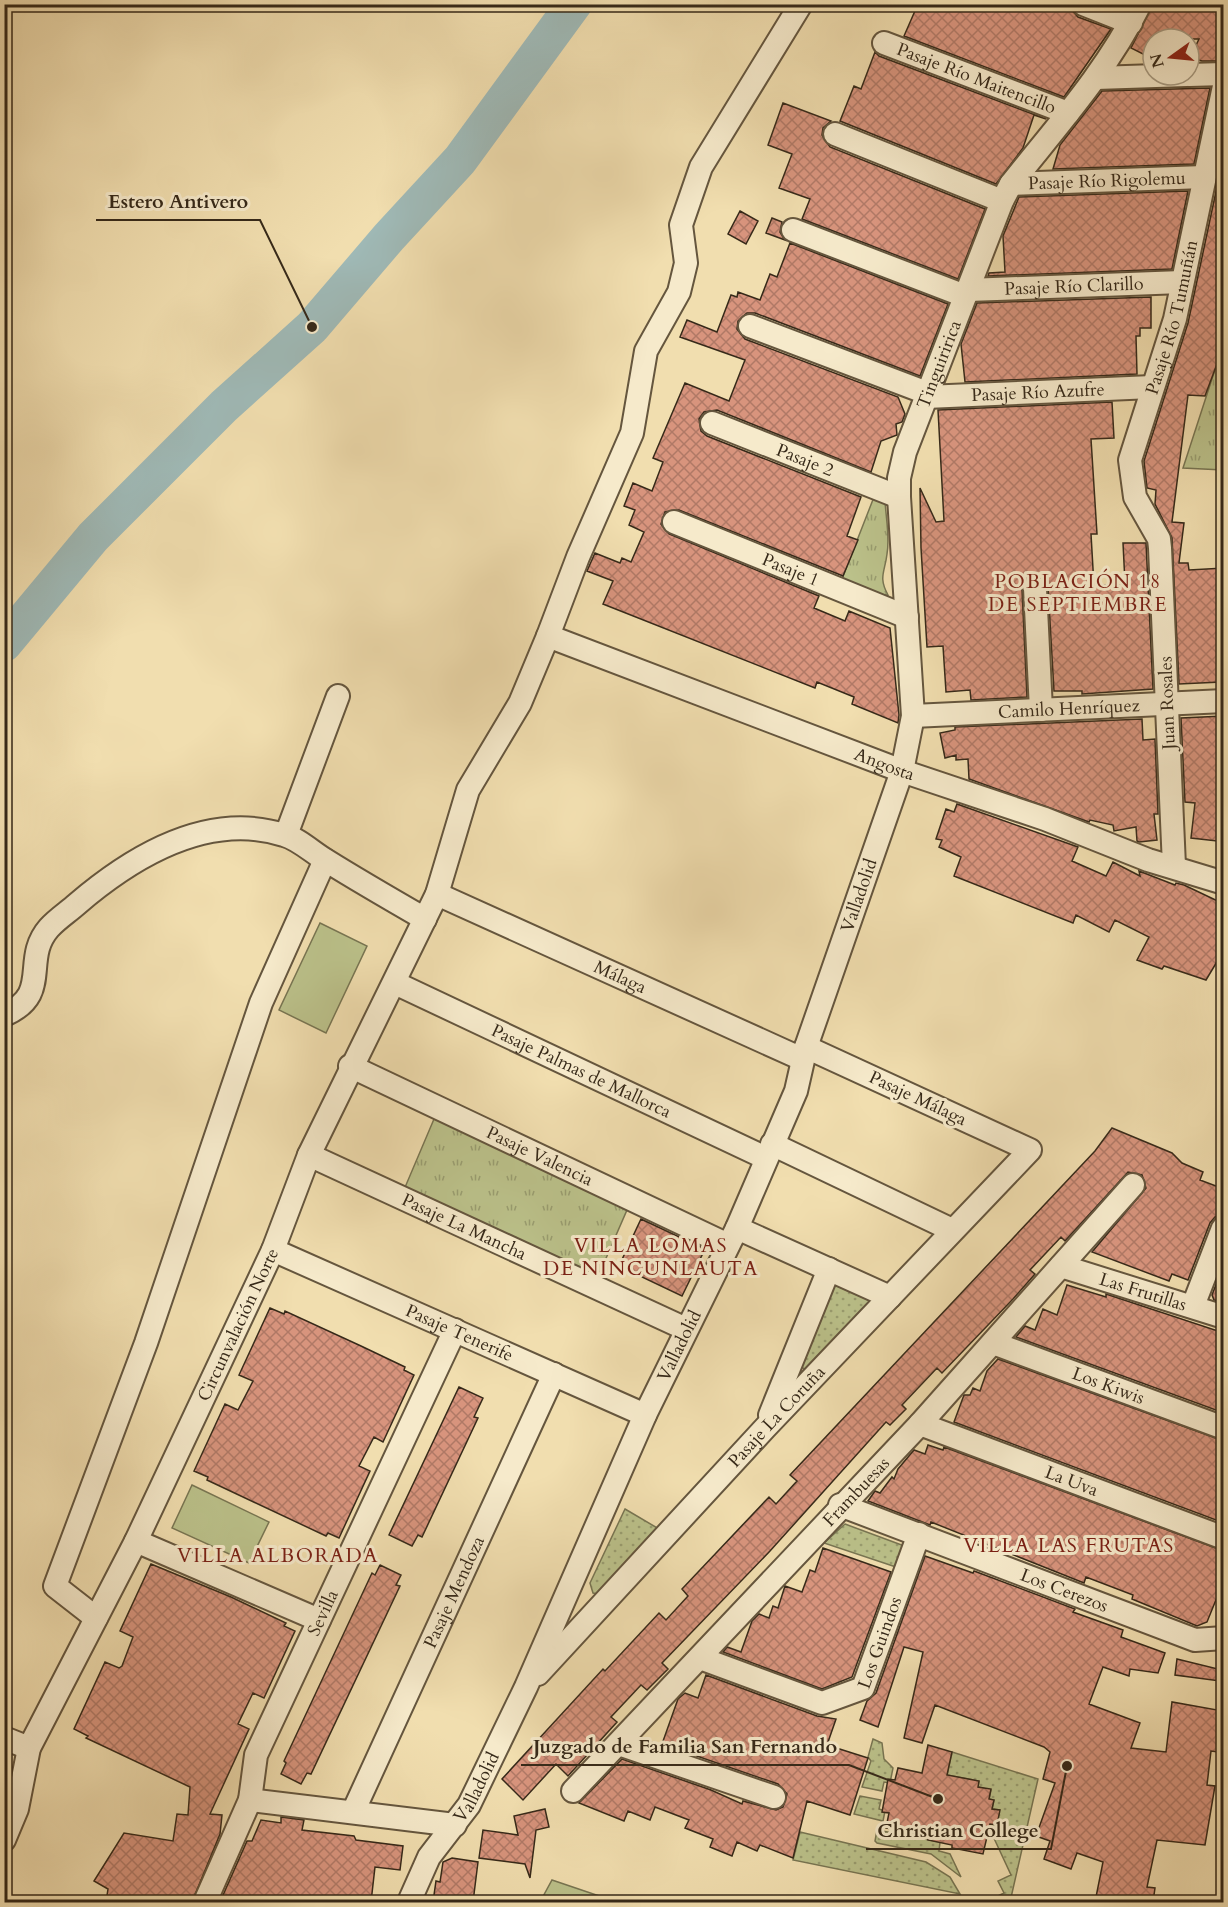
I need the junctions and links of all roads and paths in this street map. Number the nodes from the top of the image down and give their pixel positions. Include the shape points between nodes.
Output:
1 (801, 4) edge
2 (1083, 4) edge
3 (1135, 14) edge
4 (884, 43) dead end
5 (1224, 74) edge
6 (1201, 75) edge
7 (1141, 77) edge
8 (1096, 78) junction
9 (1224, 86) edge
10 (1068, 112) junction
11 (835, 134) dead end
12 (1204, 177) junction
13 (1006, 193) junction
14 (793, 230) dead end
15 (1182, 282) junction
16 (966, 293) junction
17 (750, 326) dead end
18 (1152, 387) junction
19 (926, 395) junction
20 (712, 423) dead end
21 (899, 497) junction
22 (674, 522) dead end
23 (1159, 539) joint
24 (1035, 588) dead end
25 (907, 617) junction
26 (548, 636) junction
27 (338, 696) dead end
28 (1224, 701) edge
29 (1167, 704) junction
30 (1041, 710) junction
31 (913, 716) junction
32 (902, 771) junction
33 (286, 835) junction
34 (325, 860) junction
35 (1173, 866) junction
36 (1224, 883) edge
37 (437, 894) junction
38 (425, 919) junction
39 (395, 983) junction
40 (4, 1015) edge
41 (804, 1053) junction
42 (350, 1066) junction
43 (1030, 1150) joint
44 (769, 1151) junction
45 (309, 1155) junction
46 (1133, 1185) dead end
47 (1223, 1228) edge
48 (952, 1230) junction
49 (732, 1236) junction
50 (273, 1250) junction
51 (1061, 1266) junction
52 (829, 1269) junction
53 (890, 1297) junction
54 (1193, 1306) junction
55 (1224, 1317) edge
56 (686, 1329) junction
57 (455, 1330) junction
58 (993, 1343) junction
59 (554, 1374) junction
60 (645, 1414) junction
61 (920, 1424) junction
62 (765, 1428) junction
63 (1224, 1428) edge
64 (840, 1505) junction
65 (919, 1534) junction
66 (1224, 1538) edge
67 (136, 1541) junction
68 (96, 1618) junction
69 (319, 1620) junction
70 (1224, 1638) edge
71 (700, 1658) junction
72 (526, 1687) junction
73 (4, 1738) edge
74 (619, 1744) junction
75 (29, 1748) junction
76 (573, 1791) dead end
77 (774, 1797) dead end
78 (250, 1800) junction
79 (353, 1812) junction
80 (456, 1825) junction
81 (4, 1840) edge
82 (205, 1902) edge
83 (409, 1902) edge

1 - 26 street, Circunvalación Norte via 701,167 681,225 686,263 679,292 646,351 632,433
2 - 3 street
3 - 8 street, Tinguiririca
4 - 10 street, Pasaje Río Maitencillo
5 - 6 street
7 - 8 street
8 - 10 street, Tinguiririca
9 - 12 street, Pasaje Río Tumuñán
10 - 13 street, Tinguiririca
11 - 13 street, Pasaje Río Rigolemu
12 - 13 street, Pasaje Río Rigolemu
12 - 15 street, Pasaje Río Tumuñán
13 - 16 street, Tinguiririca
14 - 16 street, Pasaje Río Clarillo
15 - 16 street, Pasaje Río Clarillo
15 - 18 street, Pasaje Río Tumuñán via 1169,340
16 - 19 street, Tinguiririca
17 - 19 street, Pasaje Río Azufre
18 - 19 street, Pasaje Río Azufre
18 - 23 street, Pasaje Río Tumuñán via 1130,460 1130,479 1142,511
19 - 21 street, Tinguiririca via 901,465
20 - 21 street, Pasaje 2
21 - 25 street, Tinguiririca
22 - 25 street, Pasaje 1
23 - 29 street, Juan Rosales
24 - 30 street
25 - 31 street, Tinguiririca
26 - 32 street, Angosta
26 - 37 street, Circunvalación Norte via 520,703 468,790
27 - 33 street
28 - 29 street, Camilo Henríquez
29 - 30 street, Camilo Henríquez
29 - 35 street, Juan Rosales
30 - 31 street, Camilo Henríquez
31 - 32 street, Tinguiririca
32 - 35 street, Angosta
32 - 41 street, Valladolid
33 - 34 street
33 - 40 street via 255,830 207,832 134,861 49,928 39,943 27,1002
34 - 38 street
34 - 68 street via 261,1003 146,1344 55,1586
35 - 36 street, Angosta
37 - 38 street, Circunvalación Norte
37 - 41 street, Málaga
38 - 39 street, Circunvalación Norte
39 - 42 street, Circunvalación Norte
39 - 44 street, Pasaje Palmas de Mallorca
41 - 43 street, Pasaje Málaga
41 - 44 street, Valladolid via 796,1091
42 - 45 street, Circunvalación Norte
42 - 49 street, Pasaje Valencia
43 - 48 street, Pasaje La Coruña
44 - 48 street, Pasaje Palmas de Mallorca
44 - 49 street, Valladolid
45 - 50 street, Circunvalación Norte
45 - 56 street, Pasaje La Mancha
46 - 51 street, Frambuesas
47 - 54 street
48 - 53 street, Pasaje La Coruña
49 - 52 street, Pasaje Valencia
49 - 56 street, Valladolid
50 - 57 street, Pasaje Tenerife
50 - 67 street, Circunvalación Norte
51 - 54 street, Las Frutillas
51 - 58 street, Frambuesas
52 - 53 street, Pasaje Valencia
52 - 62 street
53 - 62 street, Pasaje La Coruña
54 - 55 street, Las Frutillas
56 - 60 street, Valladolid
57 - 59 street, Pasaje Tenerife
57 - 69 street, Sevilla
58 - 61 street, Frambuesas
58 - 63 street, Los Kiwis
59 - 60 street, Pasaje Tenerife
59 - 79 street, Pasaje Mendoza
60 - 72 street, Valladolid
61 - 64 street, Frambuesas
61 - 66 street, La Uva
62 - 72 street, Pasaje La Coruña
64 - 65 street, Los Cerezos
64 - 71 street, Frambuesas
65 - 70 street, Los Cerezos via 1195,1640
65 - 71 street, Los Guindos via 863,1688 822,1703
67 - 68 street, Circunvalación Norte
67 - 69 street
68 - 75 street, Circunvalación Norte
69 - 78 street, Sevilla via 256,1755
71 - 74 street, Frambuesas
72 - 80 street, Valladolid
73 - 75 street
74 - 76 street, Frambuesas
74 - 77 street
75 - 81 street, Circunvalación Norte via 17,1809
78 - 79 street
78 - 82 street, Sevilla
79 - 80 street
80 - 83 street, Valladolid via 429,1857

